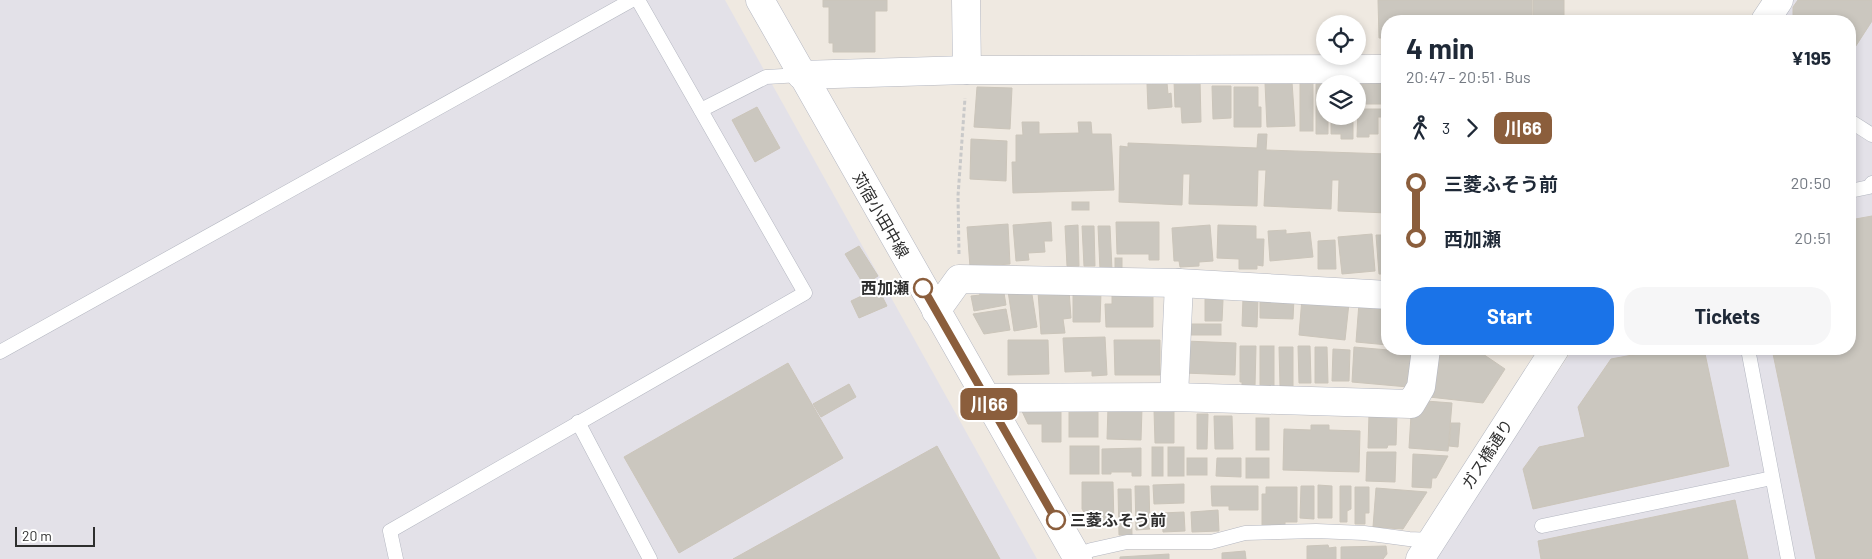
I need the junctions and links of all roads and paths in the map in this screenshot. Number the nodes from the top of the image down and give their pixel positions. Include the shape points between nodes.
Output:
1 (632, 0) edge
2 (638, 0) edge
3 (760, 0) edge
4 (966, 0) edge
5 (1780, 0) edge
6 (1769, 15) edge
7 (1381, 69) edge
8 (967, 70) junction
9 (801, 74) junction
10 (702, 110) junction
11 (1856, 125) edge
12 (1872, 135) edge
13 (1872, 183) edge
14 (1856, 190) edge
15 (959, 279) junction
16 (1179, 283) junction
17 (1381, 295) edge
18 (936, 311) junction
19 (0, 352) edge
20 (1425, 355) edge
21 (1546, 355) edge
22 (1749, 355) edge
23 (1174, 397) junction
24 (986, 398) junction
25 (578, 422) junction
26 (1772, 478) junction
27 (1542, 526) dead end
28 (1426, 549) edge
29 (1077, 557) edge
30 (396, 559) edge
31 (650, 559) edge
32 (1788, 559) edge

1 - 19 lane
2 - 10 lane
3 - 9 street, 苅宿小田中線
4 - 8 street
5 - 6 street
7 - 8 street
8 - 9 street
8 - 15 path via 958,196
9 - 10 lane via 766,77
9 - 18 street, 苅宿小田中線
10 - 25 lane via 805,293
11 - 12 lane
13 - 14 lane via 1869,187
15 - 16 street
15 - 18 street
16 - 17 street
16 - 23 street
18 - 24 street, 苅宿小田中線
20 - 23 street via 1422,387 1410,404
21 - 28 street, ガス橋通り
22 - 26 lane
23 - 24 street
24 - 29 street, 苅宿小田中線
25 - 30 lane via 390,531
25 - 31 lane
26 - 27 lane
26 - 32 lane
28 - 29 lane via 1410,539 1316,531 1245,533 1211,542 1127,542 1091,550

